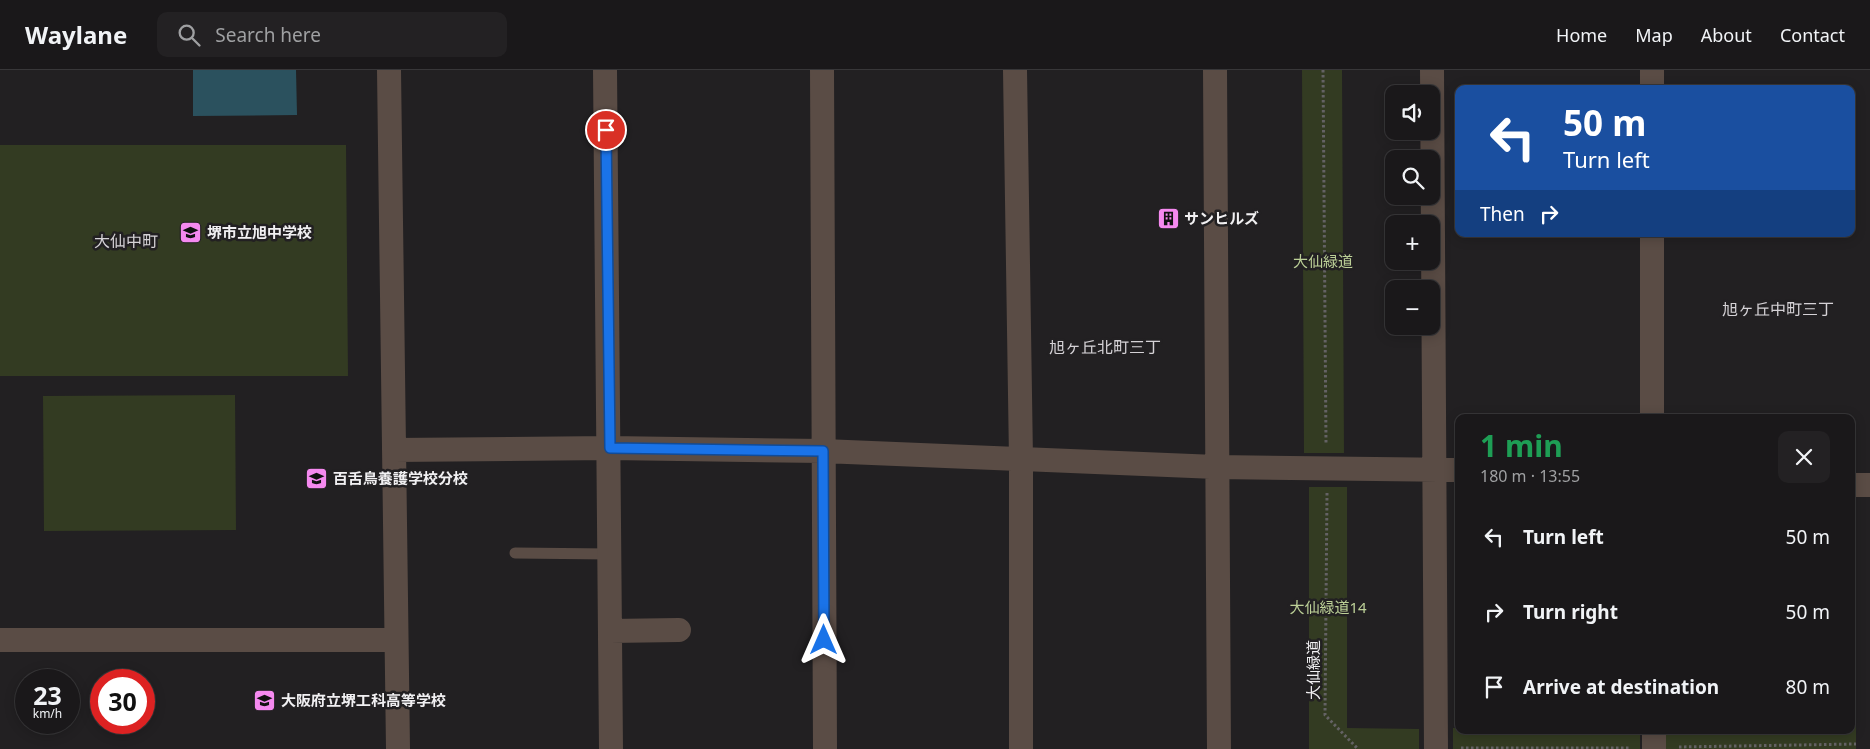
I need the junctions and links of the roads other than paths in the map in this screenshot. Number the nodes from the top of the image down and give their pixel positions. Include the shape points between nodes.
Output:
1 (390, 70) edge
2 (605, 70) edge
3 (822, 70) edge
4 (1015, 70) edge
5 (1215, 70) edge
6 (1432, 70) edge
7 (1652, 70) edge
8 (1652, 85) edge
9 (1652, 237) edge
10 (1652, 414) edge
11 (610, 448) junction
12 (394, 450) junction
13 (823, 451) junction
14 (1021, 459) junction
15 (1216, 467) junction
16 (1435, 469) junction
17 (1455, 470) edge
18 (1855, 485) edge
19 (1870, 485) edge
20 (514, 553) dead end
21 (610, 554) junction
22 (678, 630) dead end
23 (610, 631) junction
24 (0, 640) edge
25 (396, 640) junction
26 (1656, 734) edge
27 (1445, 748) edge
28 (1665, 748) edge
29 (398, 749) edge
30 (611, 749) edge
31 (825, 749) edge
32 (1020, 749) edge
33 (1219, 749) edge

1 - 12 street
2 - 11 street
3 - 13 street
4 - 14 street
5 - 15 street
6 - 16 street
7 - 8 street
9 - 10 street
11 - 12 street
11 - 13 street
11 - 21 street
12 - 25 street
13 - 14 street
13 - 31 street
14 - 15 street
14 - 32 street
15 - 16 street
15 - 33 street
16 - 17 street
16 - 27 street
18 - 19 street
20 - 21 lane
21 - 23 street
22 - 23 street
23 - 30 street
24 - 25 street
25 - 29 street
26 - 28 street

